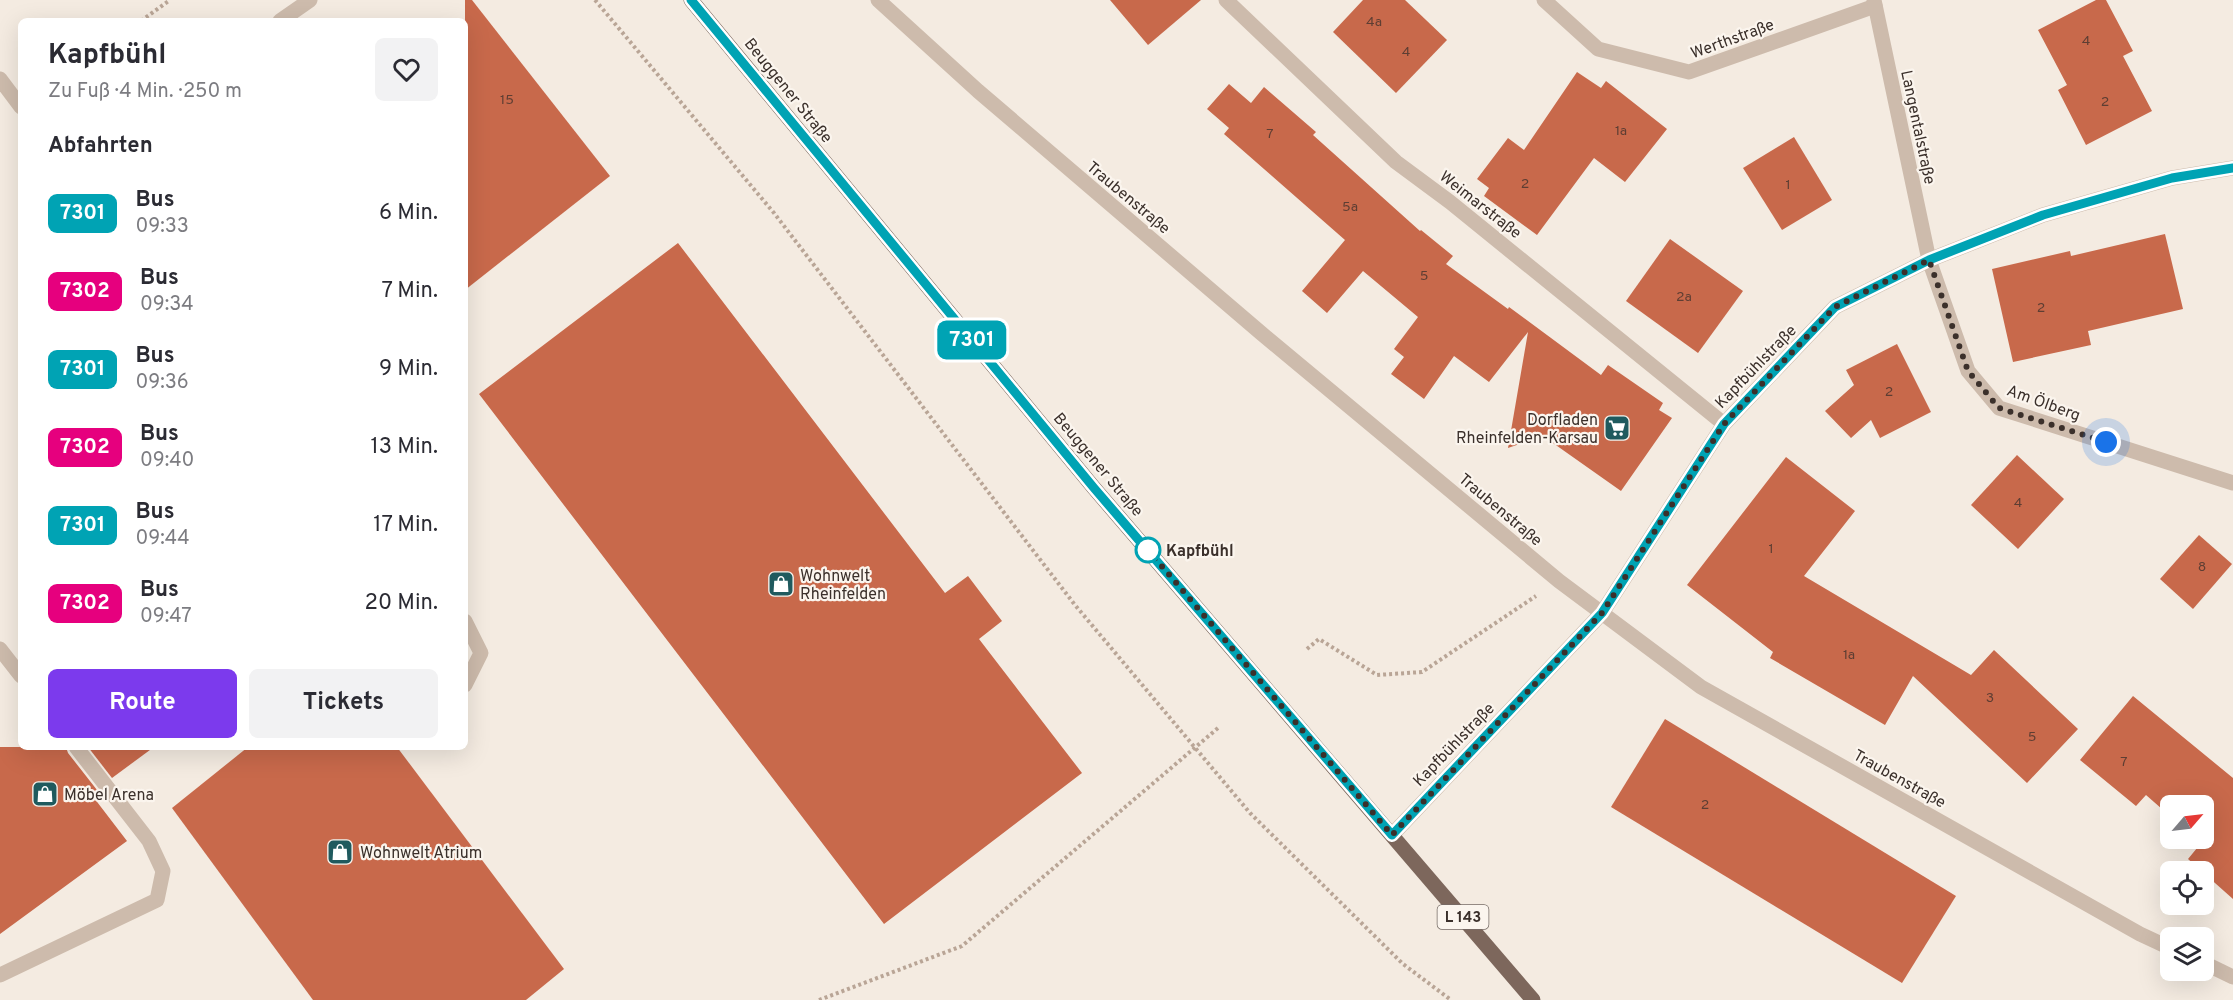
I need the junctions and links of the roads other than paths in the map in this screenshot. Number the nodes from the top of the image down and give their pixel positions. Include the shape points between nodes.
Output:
1 (310, 0) edge
2 (691, 0) edge
3 (878, 0) edge
4 (1226, 0) edge
5 (1544, 0) edge
6 (1875, 3) edge
7 (284, 18) edge
8 (0, 79) edge
9 (18, 103) edge
10 (2233, 168) edge
11 (1929, 260) junction
12 (1724, 424) junction
13 (2233, 483) edge
14 (1602, 613) junction
15 (468, 627) edge
16 (0, 649) edge
17 (18, 672) edge
18 (468, 679) edge
19 (78, 750) edge
20 (1392, 835) junction
21 (2160, 943) edge
22 (2214, 968) edge
23 (0, 975) edge
24 (2233, 977) edge
25 (1533, 1000) edge

1 - 7 street
2 - 20 main road, Beuggener Straße / L 143 via 1094,488
3 - 14 street, Traubenstraße via 978,91 1261,333
4 - 12 street, Weimarstraße via 1396,162
5 - 6 street, Werthstraße via 1598,49 1689,72
6 - 11 street, Langentalstraße
8 - 9 street
10 - 11 street, Kapfbühlstraße via 2172,178 2043,215
11 - 12 street, Kapfbühlstraße via 1835,307
11 - 13 street, Am Ölberg via 1968,371 1999,408
12 - 14 street, Kapfbühlstraße
14 - 20 street, Kapfbühlstraße
14 - 21 street, Traubenstraße via 1701,687
15 - 18 street via 481,653
16 - 17 street
19 - 23 street via 149,841 163,871 157,900
20 - 25 main road, Beuggener Straße / L 143
22 - 24 street

